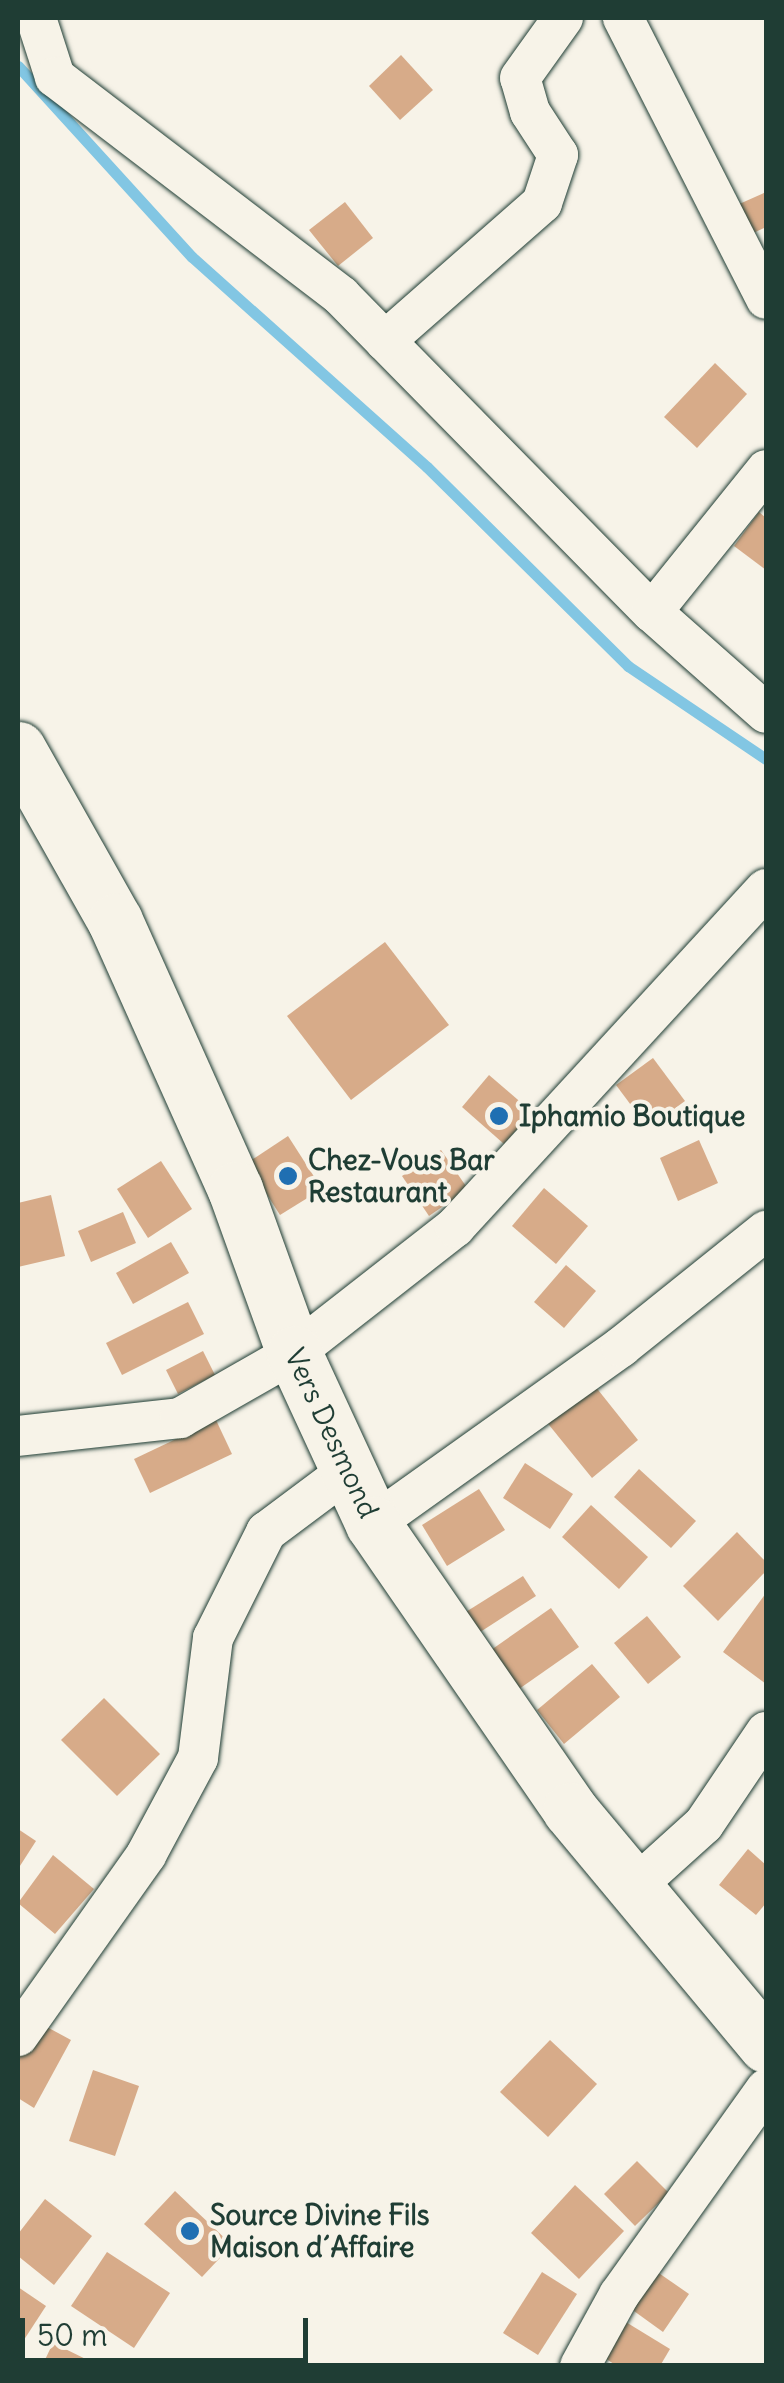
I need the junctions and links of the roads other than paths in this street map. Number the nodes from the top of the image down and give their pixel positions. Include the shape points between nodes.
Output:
1 (36, 18) edge
2 (563, 18) edge
3 (623, 18) edge
4 (766, 300) edge
5 (385, 341) junction
6 (766, 470) edge
7 (652, 612) junction
8 (766, 714) edge
9 (18, 749) edge
10 (766, 889) edge
11 (766, 1231) edge
12 (294, 1353) junction
13 (18, 1436) edge
14 (345, 1473) junction
15 (373, 1524) junction
16 (766, 1732) edge
17 (632, 1890) junction
18 (18, 2036) edge
19 (766, 2045) edge
20 (766, 2089) edge
21 (580, 2366) edge

1 - 5 street via 55,77 341,296
2 - 5 street via 520,78 530,112 558,154 542,204
3 - 4 street
5 - 7 street
6 - 7 street
7 - 8 street
9 - 12 main road, Vers Desmond via 115,922 235,1188
10 - 12 street via 455,1228
11 - 15 street via 620,1348
12 - 13 street via 180,1418
12 - 14 main road, Vers Desmond
14 - 15 main road, Vers Desmond
14 - 18 street via 266,1532 214,1638 198,1758 146,1856
15 - 17 main road, Vers Desmond
16 - 17 street via 704,1824
17 - 19 main road, Vers Desmond
20 - 21 street via 619,2295

